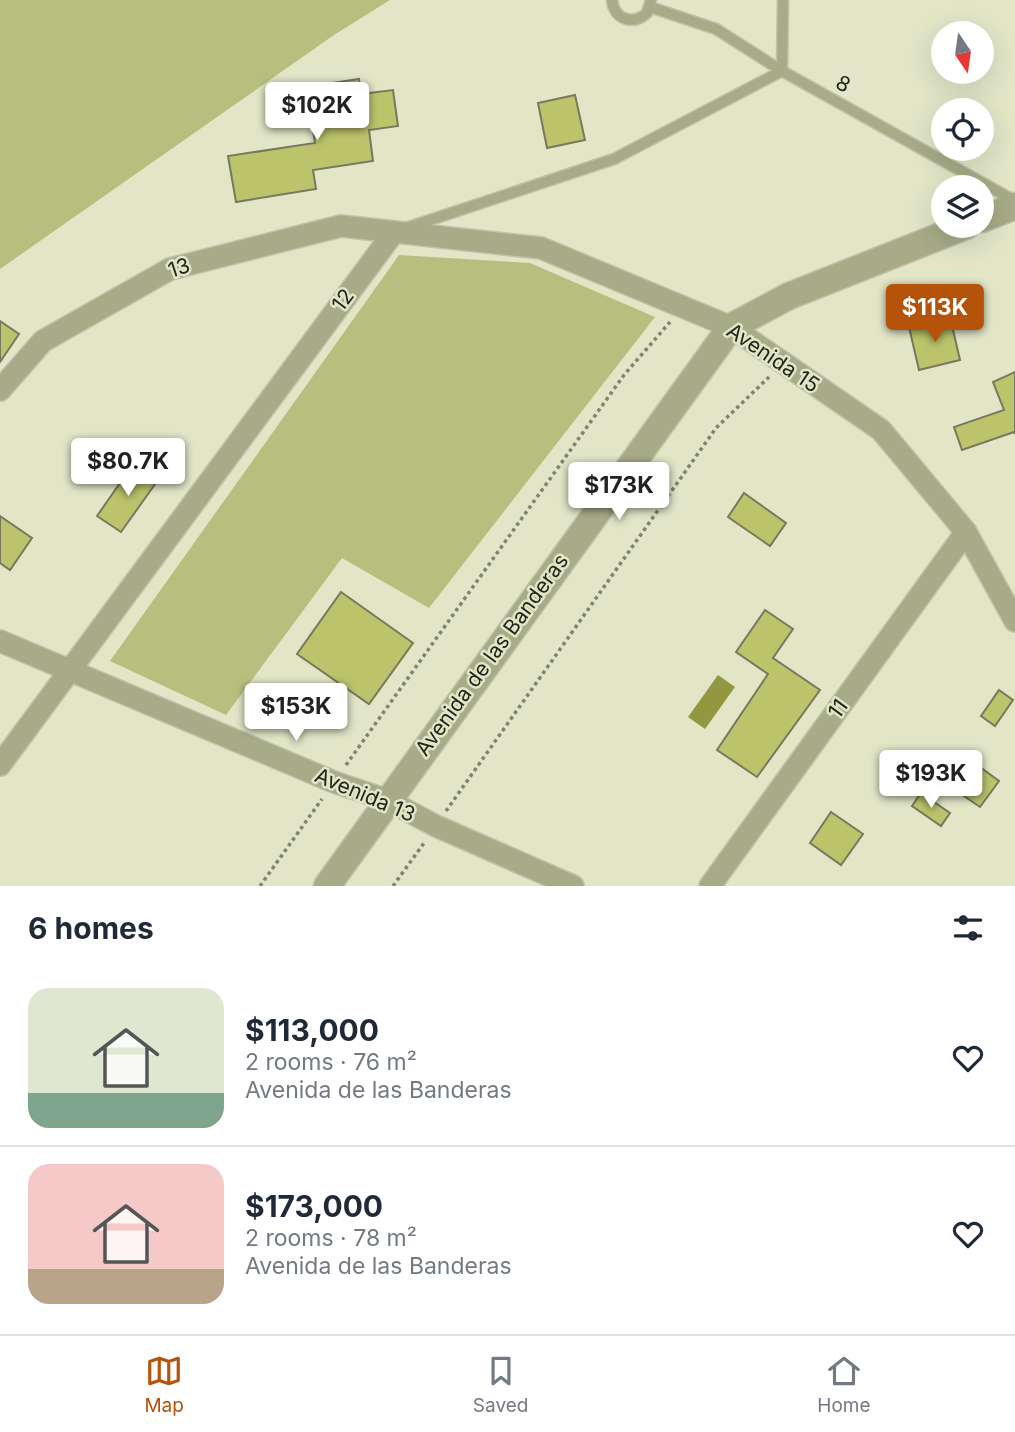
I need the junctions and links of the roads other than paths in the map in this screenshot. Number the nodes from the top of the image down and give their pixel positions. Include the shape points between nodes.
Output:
1 (612, 0) edge
2 (783, 0) edge
3 (651, 4) edge
4 (782, 71) junction
5 (1015, 201) edge
6 (1015, 206) edge
7 (994, 214) edge
8 (394, 232) junction
9 (936, 238) edge
10 (731, 327) junction
11 (0, 390) edge
12 (966, 531) junction
13 (1015, 621) edge
14 (0, 641) edge
15 (69, 670) junction
16 (0, 765) edge
17 (387, 800) junction
18 (327, 886) edge
19 (573, 886) edge
20 (710, 886) edge

1 - 3 lane via 617,15 628,20 642,18
2 - 4 lane
3 - 4 lane, 8 via 716,29
4 - 5 lane, 8
4 - 8 lane via 614,159
6 - 7 street
8 - 10 street, Avenida 15 via 541,248
8 - 11 street, 13 via 341,226 170,269 43,341
8 - 15 street, 12
9 - 10 street, Avenida de las Banderas via 789,296
10 - 12 street, Avenida 15 via 881,430
10 - 17 street, Avenida de las Banderas
12 - 13 street, Avenida 15
12 - 20 street, 11
14 - 15 street, Avenida 13
15 - 16 street, 12
15 - 17 street, Avenida 13
17 - 18 street, Avenida de las Banderas
17 - 19 street, Avenida 13

